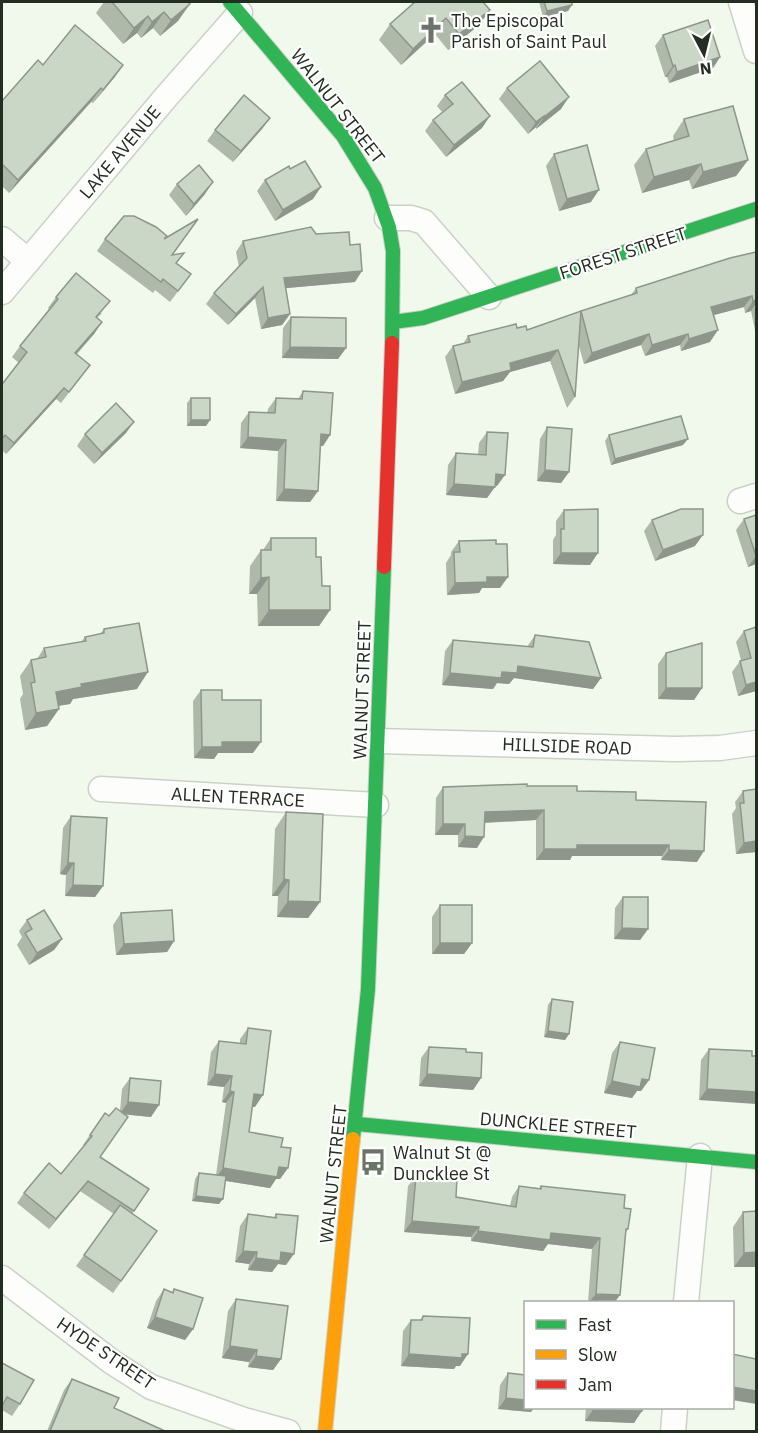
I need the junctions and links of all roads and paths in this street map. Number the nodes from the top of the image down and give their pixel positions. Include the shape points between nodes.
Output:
1 (741, 2) edge
2 (235, 7) edge
3 (756, 51) edge
4 (756, 209) edge
5 (387, 218) junction
6 (2, 240) edge
7 (28, 261) junction
8 (2, 292) edge
9 (489, 297) junction
10 (393, 322) junction
11 (378, 741) junction
12 (756, 743) edge
13 (101, 789) dead end
14 (376, 805) junction
15 (357, 1124) junction
16 (700, 1156) junction
17 (756, 1162) edge
18 (2, 1278) edge
19 (686, 1301) edge
20 (675, 1409) edge
21 (288, 1431) edge
22 (325, 1431) edge
23 (673, 1431) edge

1 - 3 street
2 - 5 main road, WALNUT STREET via 353,149 375,184
2 - 7 street, LAKE AVENUE via 166,97
4 - 9 main road, FOREST STREET
5 - 9 street via 424,222
5 - 10 main road, WALNUT STREET via 393,262
6 - 7 street
7 - 8 street, LAKE AVENUE
9 - 10 main road, FOREST STREET via 423,318
10 - 11 main road, WALNUT STREET
11 - 12 street, HILLSIDE ROAD via 675,749
11 - 14 main road, WALNUT STREET
13 - 14 street, ALLEN TERRACE
14 - 15 main road, WALNUT STREET
15 - 16 main road, DUNCKLEE STREET
15 - 22 main road, WALNUT STREET
16 - 17 main road, DUNCKLEE STREET
16 - 19 street
18 - 21 street, HYDE STREET via 151,1387
20 - 23 street

